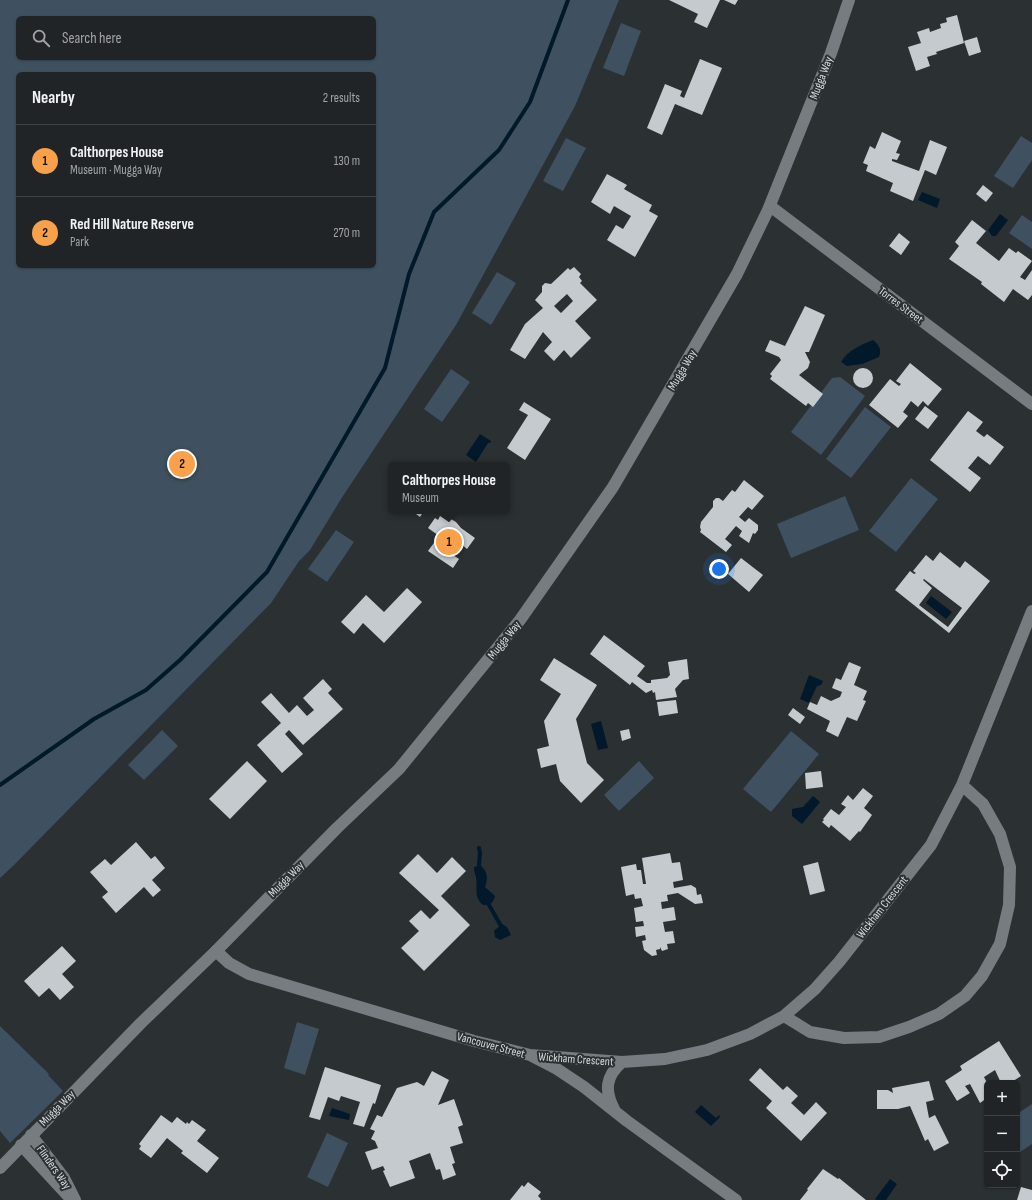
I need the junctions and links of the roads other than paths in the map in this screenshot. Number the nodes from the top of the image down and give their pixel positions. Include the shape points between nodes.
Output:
1 (849, 0) edge
2 (770, 206) junction
3 (1032, 404) edge
4 (1032, 611) edge
5 (962, 784) junction
6 (216, 951) junction
7 (784, 1016) junction
8 (530, 1055) junction
9 (622, 1062) junction
10 (615, 1112) junction
11 (31, 1135) junction
12 (21, 1145) junction
13 (0, 1168) edge
14 (72, 1200) edge
15 (75, 1200) edge
16 (736, 1200) edge

1 - 2 street, Mugga Way
2 - 3 street, Torres Street
2 - 6 street, Mugga Way via 737,274 613,487 520,620 399,769
4 - 5 street, Wickham Crescent
5 - 7 street, Wickham Crescent via 931,845 839,962 815,989
5 - 7 street via 983,804 1000,834 1010,867 1009,905 1000,944 982,976 965,996 939,1014 879,1037 844,1038 810,1032
6 - 8 street, Vancouver Street via 229,963 249,974 474,1042
6 - 11 street, Mugga Way
7 - 9 street, Wickham Crescent via 750,1034 707,1050 665,1059
8 - 9 street, Wickham Crescent
8 - 10 street, Vancouver Street via 557,1069
9 - 10 street, Wickham Crescent via 613,1072 607,1089 608,1098
10 - 16 street, Vancouver Street
11 - 12 street, Mugga Way
11 - 15 street, Flinders Way via 64,1178
12 - 13 street, Mugga Way
12 - 14 street, Flinders Way

